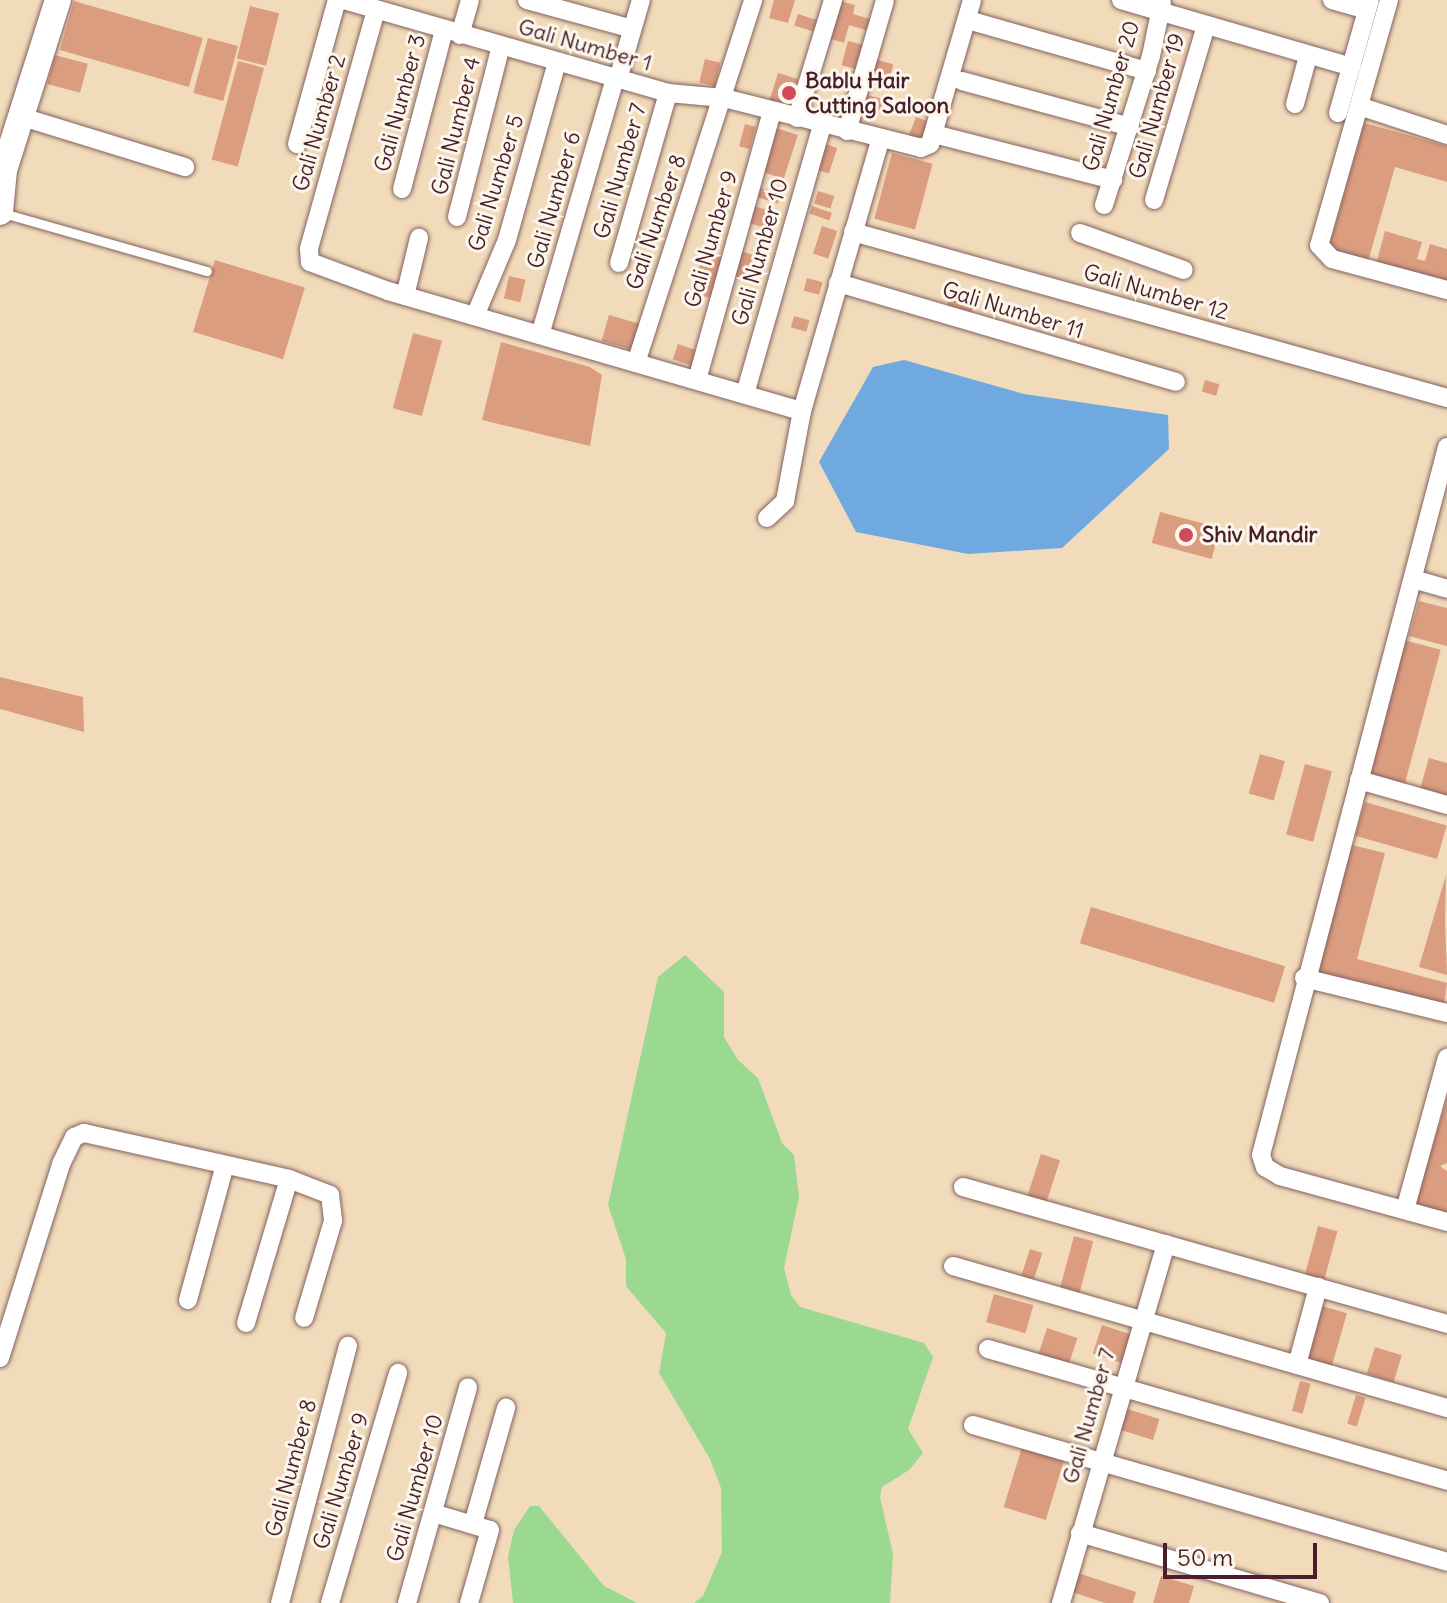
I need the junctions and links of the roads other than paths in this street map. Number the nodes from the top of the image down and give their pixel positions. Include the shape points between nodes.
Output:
1 (58, 0) edge
2 (337, 0) edge
3 (344, 0) edge
4 (470, 0) edge
5 (527, 0) edge
6 (641, 0) edge
7 (753, 0) edge
8 (833, 0) edge
9 (885, 0) edge
10 (972, 0) edge
11 (1121, 0) edge
12 (1332, 0) edge
13 (1389, 0) edge
14 (1369, 5) edge
15 (1161, 6) edge
16 (376, 10) junction
17 (975, 22) dead end
18 (1206, 26) junction
19 (632, 29) junction
20 (452, 32) junction
21 (501, 46) junction
22 (1308, 56) junction
23 (557, 62) junction
24 (1351, 67) junction
25 (1147, 71) junction
26 (616, 79) junction
27 (962, 81) dead end
28 (668, 93) junction
29 (724, 98) junction
30 (1295, 104) dead end
31 (1359, 106) junction
32 (772, 111) junction
33 (1338, 113) dead end
34 (19, 116) junction
35 (797, 118) junction
36 (822, 125) junction
37 (1130, 127) junction
38 (847, 131) junction
39 (934, 134) junction
40 (1447, 135) edge
41 (880, 141) junction
42 (297, 144) dead end
43 (185, 167) dead end
44 (2, 169) edge
45 (1113, 180) junction
46 (402, 189) dead end
47 (1154, 200) dead end
48 (1104, 205) dead end
49 (0, 212) edge
50 (457, 217) dead end
51 (853, 232) junction
52 (1080, 233) dead end
53 (419, 238) dead end
54 (619, 263) dead end
55 (1184, 270) dead end
56 (207, 271) dead end
57 (838, 283) junction
58 (1447, 290) edge
59 (405, 296) junction
60 (475, 316) junction
61 (540, 335) junction
62 (636, 363) junction
63 (697, 380) junction
64 (1176, 382) dead end
65 (745, 394) junction
66 (1447, 398) edge
67 (802, 411) junction
68 (1447, 447) edge
69 (767, 518) dead end
70 (1413, 579) junction
71 (1447, 589) edge
72 (1359, 780) junction
73 (1447, 805) edge
74 (1304, 978) junction
75 (1447, 1013) edge
76 (1447, 1058) edge
77 (225, 1165) junction
78 (289, 1179) junction
79 (963, 1187) dead end
80 (1405, 1210) junction
81 (1447, 1222) edge
82 (1166, 1244) junction
83 (953, 1266) dead end
84 (1318, 1287) junction
85 (188, 1300) dead end
86 (304, 1318) dead end
87 (1142, 1320) junction
88 (246, 1323) dead end
89 (1447, 1324) edge
90 (348, 1346) dead end
91 (988, 1349) dead end
92 (0, 1358) edge
93 (1297, 1365) junction
94 (398, 1373) dead end
95 (468, 1387) dead end
96 (1122, 1390) junction
97 (506, 1408) dead end
98 (1447, 1408) edge
99 (973, 1425) dead end
100 (1101, 1461) junction
101 (1447, 1481) edge
102 (433, 1513) junction
103 (473, 1524) junction
104 (1080, 1533) junction
105 (1447, 1562) edge
106 (280, 1603) edge
107 (330, 1603) edge
108 (407, 1603) edge
109 (469, 1603) edge
110 (1061, 1603) edge
111 (1320, 1603) edge

1 - 34 street
2 - 42 street
3 - 16 street, Gali Number 1
4 - 20 street, Gali Number 3
5 - 19 street
6 - 19 street, Gali Number 6
7 - 29 street, Gali Number 8
8 - 35 street
9 - 38 street
10 - 39 street
11 - 15 street
12 - 14 street
13 - 31 street
14 - 24 street
15 - 18 street
15 - 25 street, Gali Number 20
16 - 20 street, Gali Number 1
16 - 59 street, Gali Number 2 via 309,249 310,262
17 - 25 street
18 - 22 street
18 - 47 street, Gali Number 19
19 - 26 street, Gali Number 6
20 - 21 street, Gali Number 1
20 - 46 street, Gali Number 3
21 - 23 street, Gali Number 1
21 - 50 street, Gali Number 4
22 - 24 street
22 - 30 street
23 - 26 street, Gali Number 1
23 - 60 street, Gali Number 5 via 507,240
24 - 33 street
25 - 37 street, Gali Number 20
26 - 28 street, Gali Number 1
26 - 61 street, Gali Number 6
27 - 37 street
28 - 29 street, Gali Number 1
28 - 54 street, Gali Number 7
29 - 32 street, Gali Number 1
29 - 62 street, Gali Number 8
31 - 40 street
31 - 58 street via 1320,234 1322,253
32 - 35 street, Gali Number 1
32 - 63 street, Gali Number 9
34 - 43 street
34 - 44 street
35 - 36 street, Gali Number 1
36 - 38 street, Gali Number 1
36 - 65 street, Gali Number 10
37 - 45 street, Gali Number 20
38 - 41 street, Gali Number 1
39 - 41 street, Gali Number 1 via 921,148
39 - 45 street
41 - 51 street
44 - 49 street
45 - 48 street, Gali Number 20
49 - 56 lane
51 - 57 street
51 - 66 street, Gali Number 12
52 - 55 street
53 - 59 street
57 - 64 street, Gali Number 11
57 - 67 street
59 - 60 street
60 - 61 street
61 - 62 street
62 - 63 street
63 - 65 street
65 - 67 street
67 - 69 street via 785,501
68 - 70 street
70 - 71 street
70 - 72 street
72 - 73 street
72 - 74 street
74 - 75 street
74 - 80 street via 1262,1138 1265,1167
76 - 80 street
77 - 78 street
77 - 85 street
77 - 92 street via 100,1134 74,1137
78 - 86 street via 322,1188 335,1205
78 - 88 street
79 - 82 street
80 - 81 street
82 - 84 street
82 - 87 street, Gali Number 7
83 - 87 street
84 - 89 street
84 - 93 street
87 - 93 street
87 - 96 street, Gali Number 7
90 - 106 street, Gali Number 8
91 - 96 street
93 - 98 street
94 - 107 street, Gali Number 9
95 - 102 street, Gali Number 10
96 - 100 street, Gali Number 7
96 - 101 street
97 - 103 street
99 - 100 street
100 - 104 street, Gali Number 7
100 - 105 street
102 - 103 street
102 - 108 street, Gali Number 10
103 - 109 street via 490,1530
104 - 110 street, Gali Number 7
104 - 111 street

